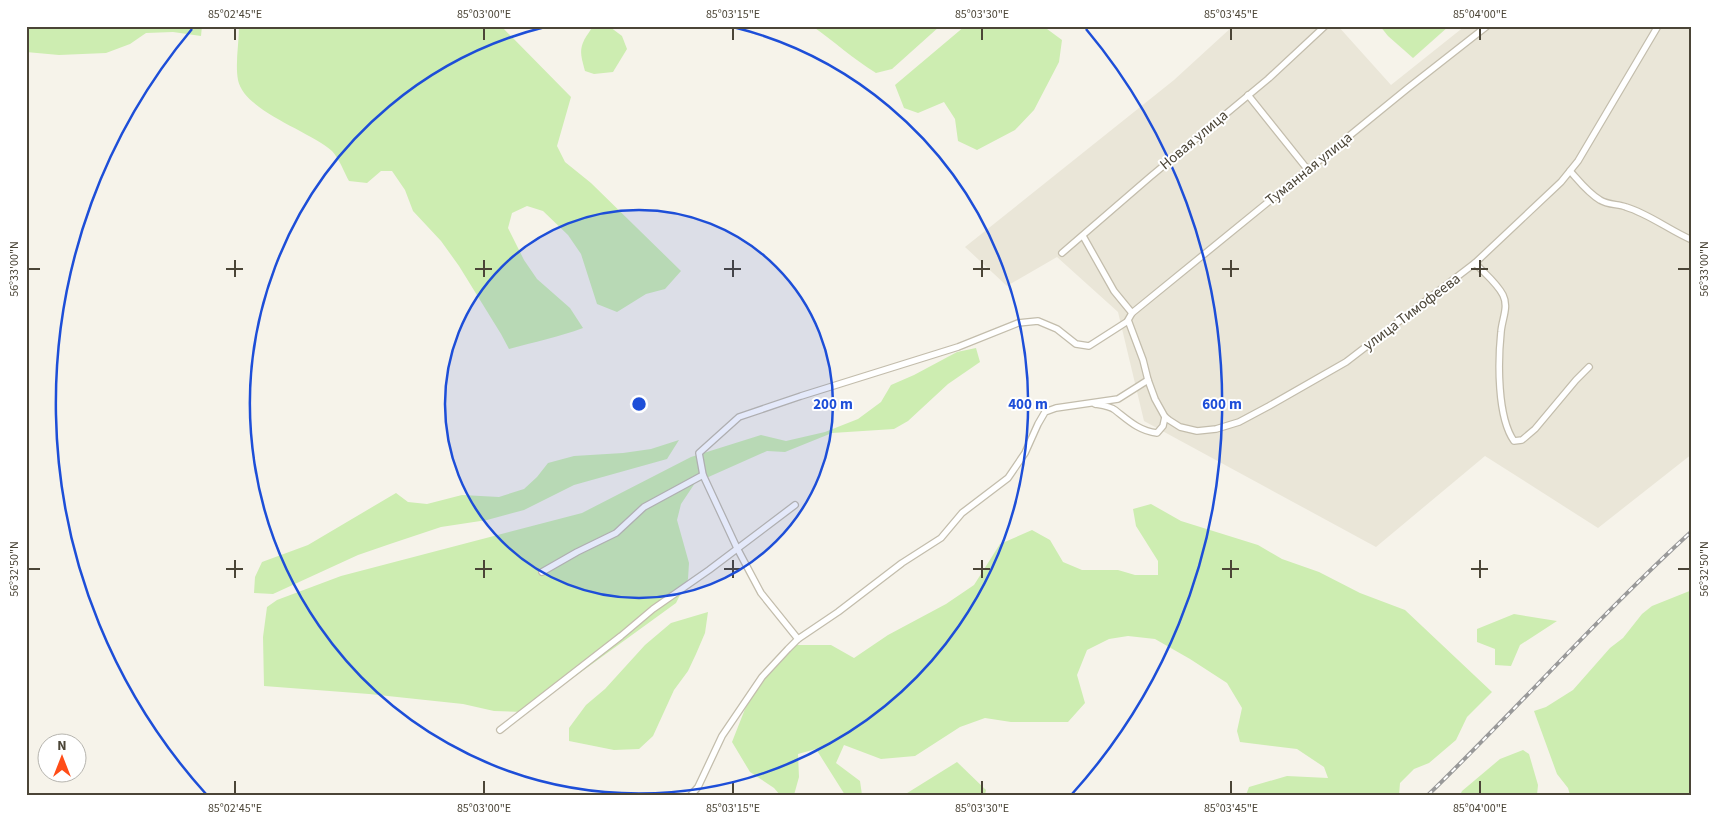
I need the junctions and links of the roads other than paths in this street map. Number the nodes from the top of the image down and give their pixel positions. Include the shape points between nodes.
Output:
1 (1325, 26) edge
2 (1487, 26) edge
3 (1658, 26) edge
4 (1248, 95) junction
5 (1308, 170) junction
6 (1570, 171) junction
7 (1083, 236) junction
8 (1692, 240) edge
9 (1062, 253) dead end
10 (1475, 263) junction
11 (1132, 313) junction
12 (1128, 321) junction
13 (1589, 367) dead end
14 (1148, 380) junction
15 (1093, 403) junction
16 (1164, 417) junction
17 (702, 475) junction
18 (795, 504) dead end
19 (737, 548) junction
20 (542, 572) dead end
21 (798, 639) junction
22 (500, 730) dead end
23 (691, 795) edge

1 - 4 street, Новая улица
2 - 5 street, Туманная улица
3 - 6 street, улица Тимофеева
4 - 5 street
4 - 7 street, Новая улица
5 - 11 street, Туманная улица
6 - 8 street via 1601,201 1626,207
6 - 10 street, улица Тимофеева
7 - 9 street, Новая улица
7 - 11 street via 1114,291
10 - 13 street via 1503,295 1506,311 1499,373 1503,410 1508,432 1514,441 1522,440 1535,428
10 - 16 street, улица Тимофеева via 1346,362 1239,422 1197,431 1180,427
11 - 12 street
12 - 14 street via 1144,360
12 - 17 street via 1089,346 1076,344 1057,329 1038,321 1018,323 958,347 740,417 699,453
14 - 15 street via 1118,399
14 - 16 street
15 - 16 street via 1113,408 1148,432 1157,433 1163,426
15 - 21 street via 1045,412 1025,453 1008,478 962,513 940,538
17 - 19 street
17 - 20 street via 644,507 616,533
18 - 19 street
19 - 21 street via 761,593
19 - 22 street via 653,609
21 - 23 street via 762,677 722,736

